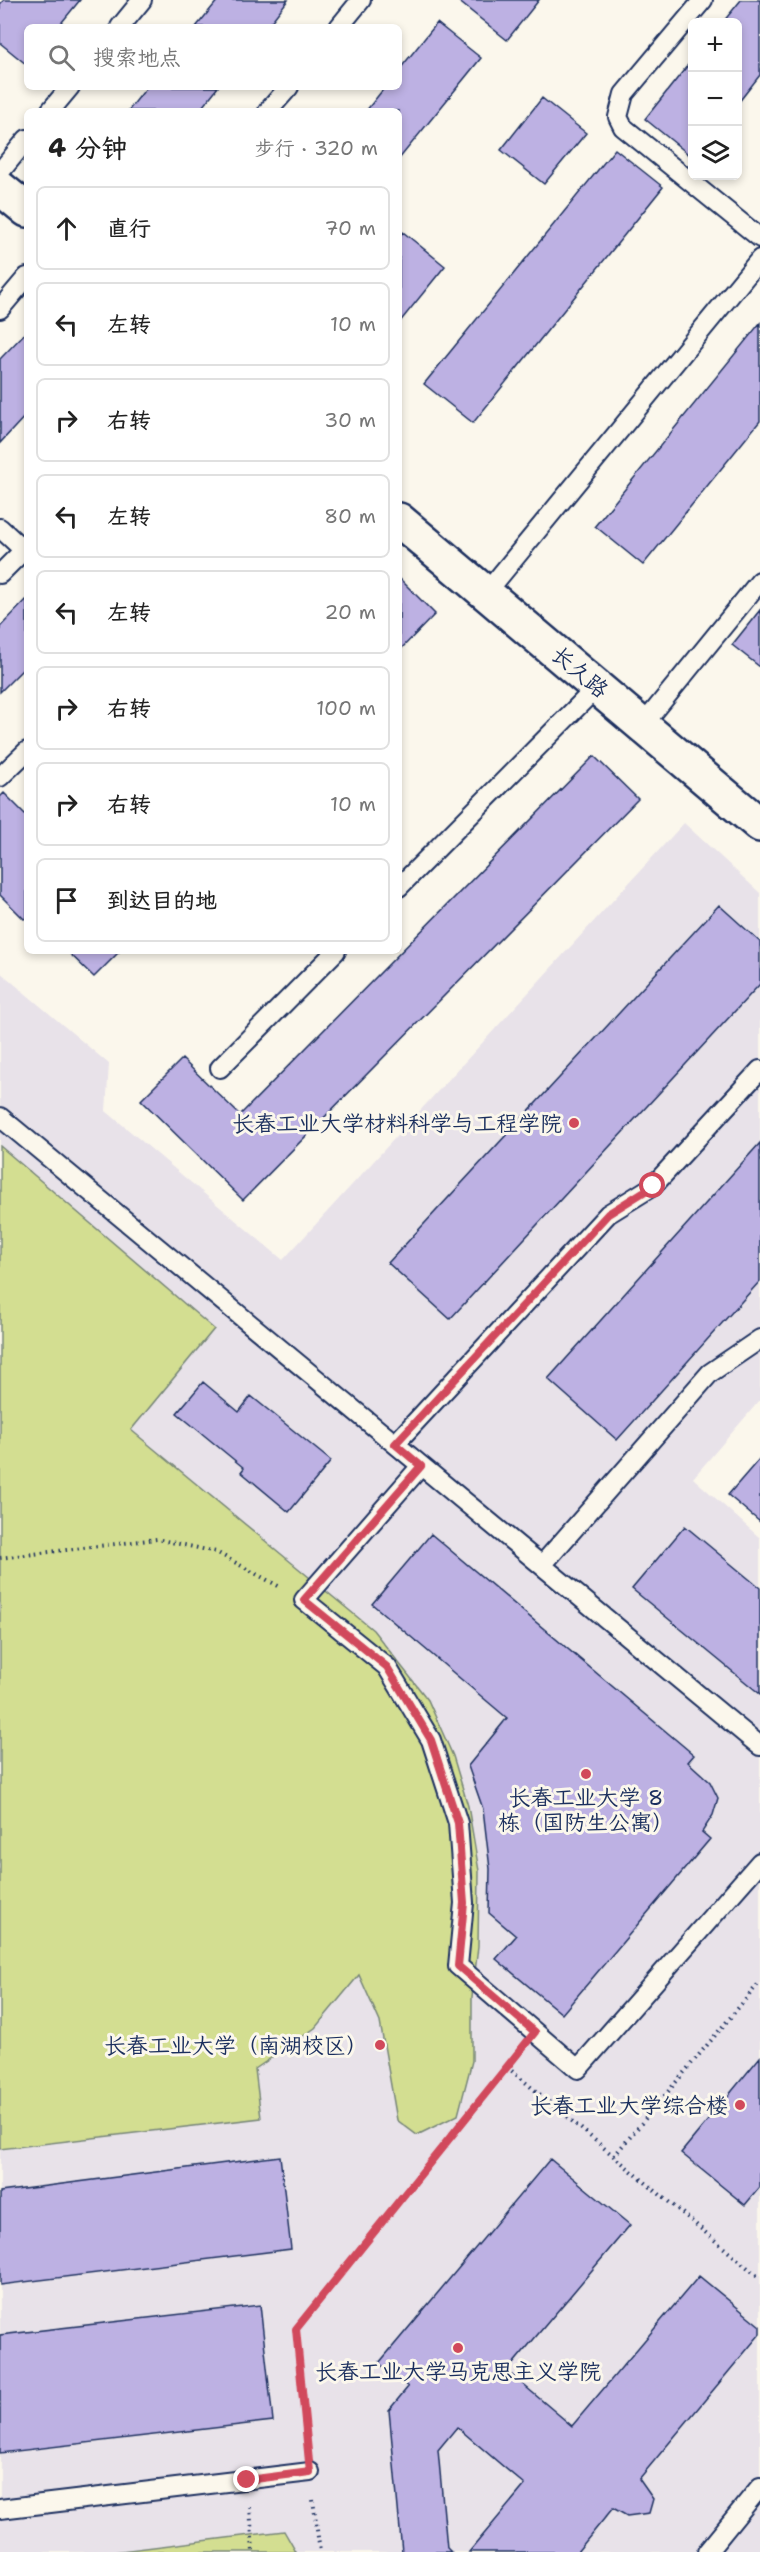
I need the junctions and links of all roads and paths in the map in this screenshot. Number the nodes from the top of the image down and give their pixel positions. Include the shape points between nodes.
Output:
1 (142, 0) edge
2 (361, 0) edge
3 (703, 0) edge
4 (122, 24) edge
5 (341, 24) edge
6 (68, 90) edge
7 (286, 90) edge
8 (52, 108) edge
9 (270, 108) edge
10 (24, 143) edge
11 (0, 172) edge
12 (0, 188) edge
13 (24, 208) edge
14 (759, 236) edge
15 (760, 259) edge
16 (24, 281) edge
17 (0, 309) edge
18 (402, 523) edge
19 (0, 528) edge
20 (24, 551) edge
21 (24, 553) edge
22 (0, 574) edge
23 (760, 581) edge
24 (486, 593) junction
25 (598, 686) junction
26 (643, 725) junction
27 (24, 754) edge
28 (0, 777) edge
29 (760, 825) edge
30 (402, 884) edge
31 (333, 954) edge
32 (220, 1068) dead end
33 (760, 1070) edge
34 (0, 1118) edge
35 (760, 1339) edge
36 (395, 1444) junction
37 (421, 1466) junction
38 (0, 1558) edge
39 (542, 1565) junction
40 (304, 1600) junction
41 (760, 1746) edge
42 (760, 1862) edge
43 (760, 1982) edge
44 (535, 2032) junction
45 (507, 2067) junction
46 (614, 2156) junction
47 (760, 2278) edge
48 (310, 2472) junction
49 (247, 2480) junction
50 (760, 2487) edge
51 (0, 2509) edge
52 (253, 2552) edge
53 (320, 2552) edge
54 (707, 2552) edge

1 - 4 lane
2 - 5 lane
3 - 14 lane via 624,94 618,117 623,127
6 - 8 lane
7 - 9 lane
10 - 11 lane
12 - 13 street
15 - 24 lane
16 - 17 lane
18 - 24 street, 长久路
19 - 20 lane
21 - 22 lane
23 - 26 lane
24 - 25 street, 长久路
25 - 26 street, 长久路
25 - 30 lane
26 - 29 street, 长久路
27 - 28 lane
31 - 32 lane
33 - 36 lane via 653,1186 608,1214
34 - 36 lane
35 - 39 lane via 710,1373
36 - 37 lane
37 - 39 lane
37 - 40 lane
38 - 40 path via 157,1539 216,1552
39 - 41 lane
40 - 44 lane via 387,1667 431,1740 458,1823 464,1903 458,1966
42 - 44 lane via 578,2069
43 - 46 path
44 - 45 path
45 - 46 path
45 - 48 path via 296,2329
46 - 47 path
48 - 49 lane
48 - 53 path
49 - 51 lane
49 - 52 path
50 - 54 lane

